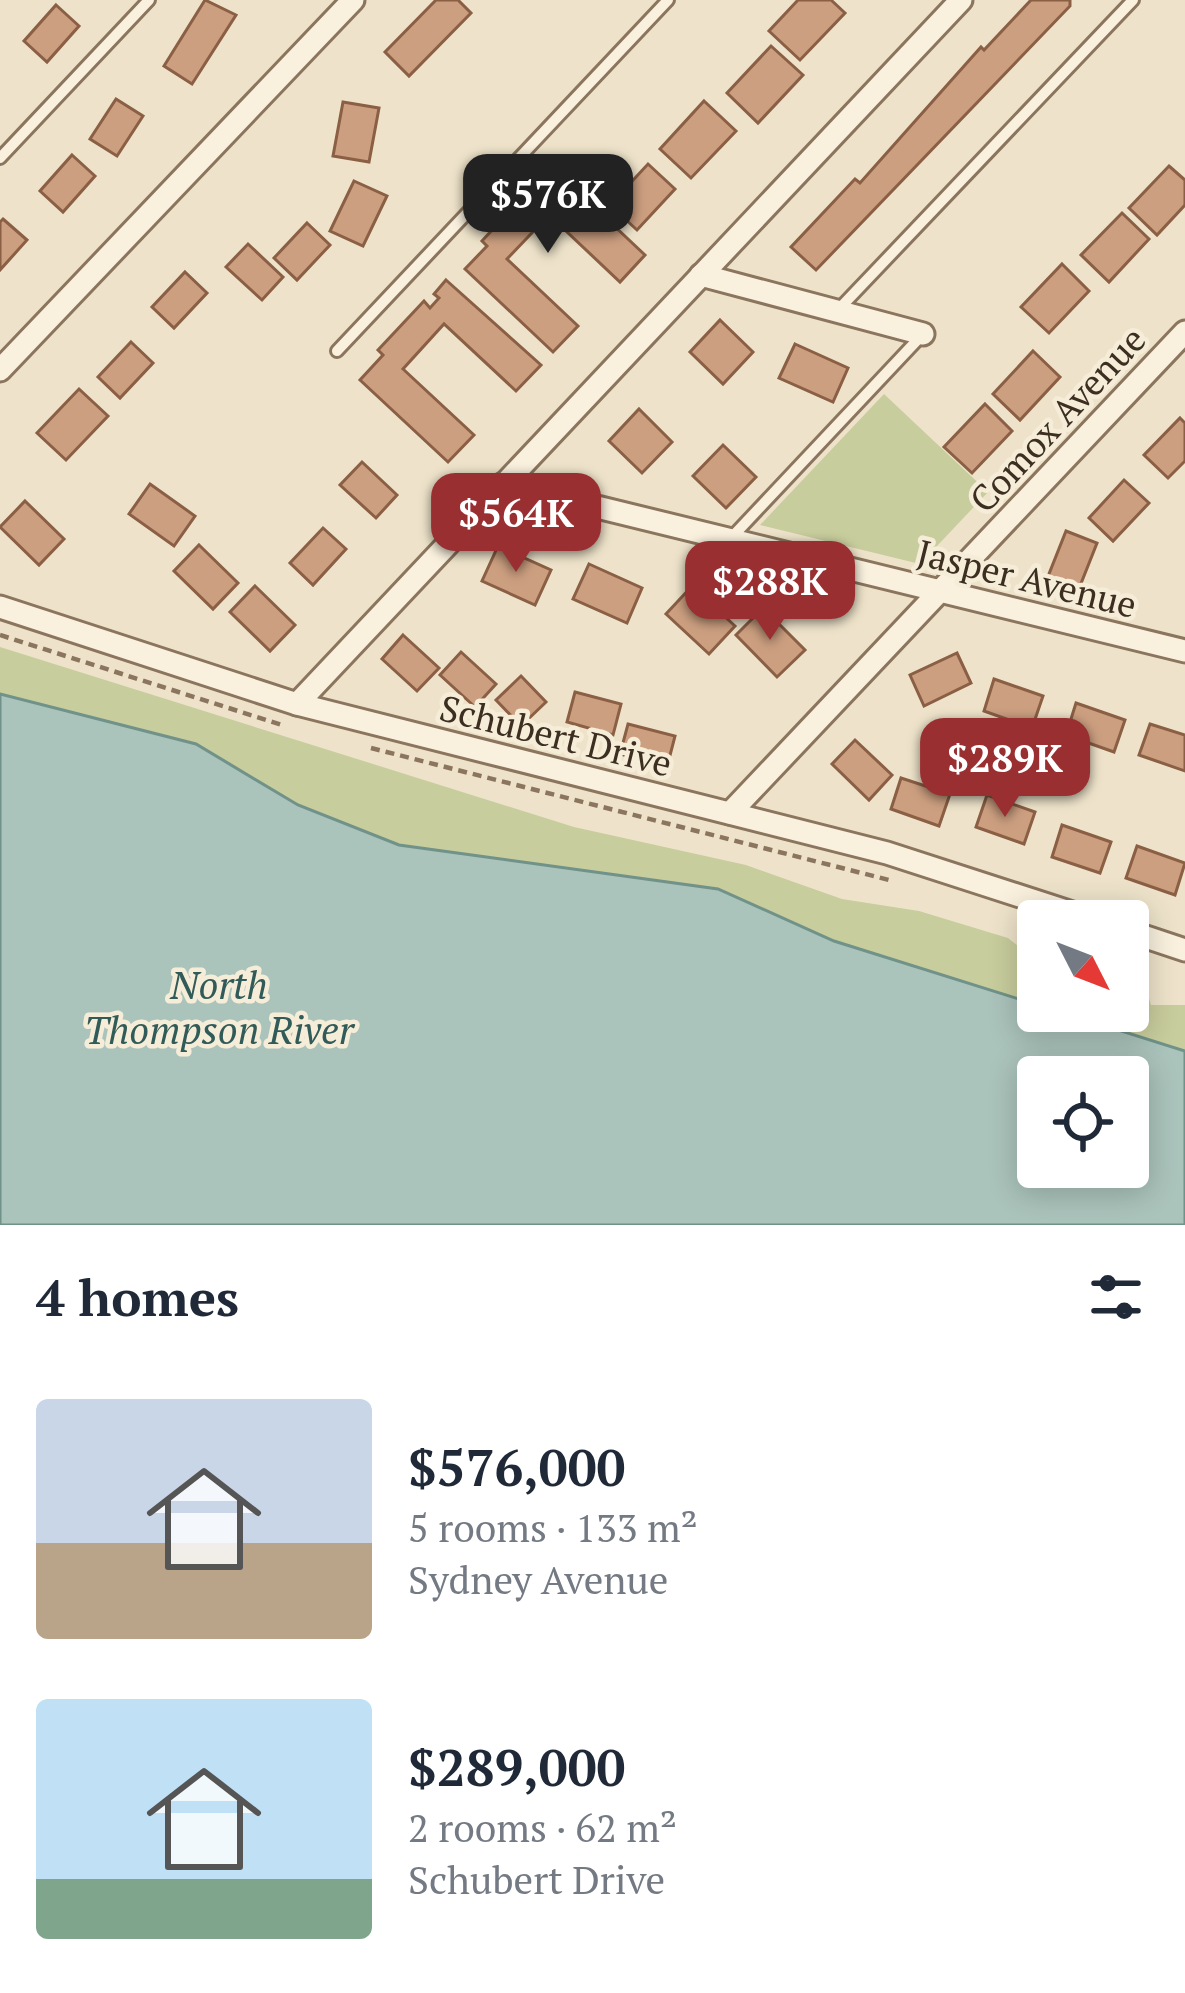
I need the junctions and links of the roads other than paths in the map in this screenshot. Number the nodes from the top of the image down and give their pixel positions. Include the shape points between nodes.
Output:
1 (149, 0) edge
2 (353, 0) edge
3 (668, 0) edge
4 (961, 0) edge
5 (1133, 0) edge
6 (0, 158) edge
7 (701, 274) junction
8 (838, 310) junction
9 (1185, 332) edge
10 (923, 334) joint
11 (337, 351) dead end
12 (0, 370) edge
13 (503, 484) junction
14 (730, 540) junction
15 (940, 591) junction
16 (0, 607) edge
17 (1185, 651) edge
18 (297, 704) junction
19 (730, 813) junction
20 (1032, 900) edge
21 (1149, 938) edge
22 (1185, 950) edge

1 - 6 lane
2 - 12 street
3 - 11 lane
4 - 7 street
5 - 8 lane
7 - 8 street
7 - 13 street
8 - 10 street
9 - 15 street, Comox Avenue
10 - 14 lane
13 - 14 street, Jasper Avenue
13 - 18 street
14 - 15 street, Jasper Avenue
15 - 17 street, Jasper Avenue
15 - 19 street, Comox Avenue
16 - 18 street, Schubert Drive
18 - 19 street, Schubert Drive
19 - 20 street, Schubert Drive
21 - 22 street

